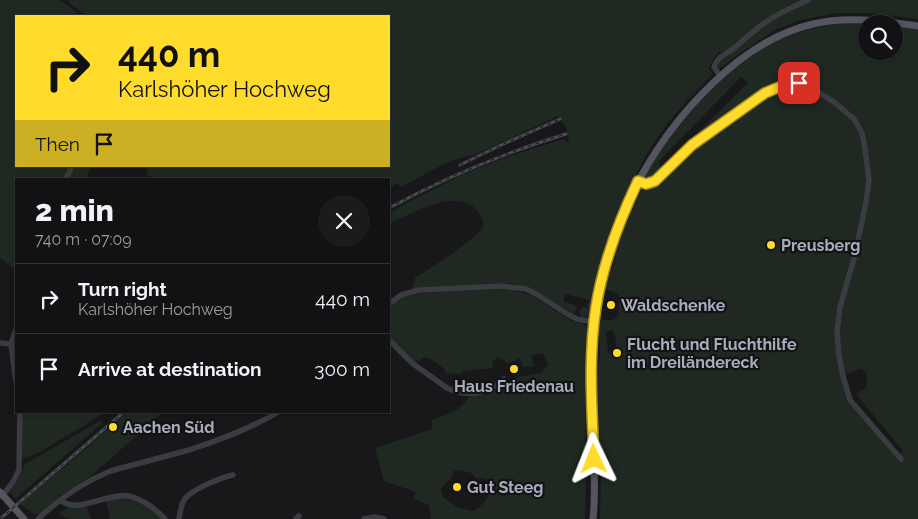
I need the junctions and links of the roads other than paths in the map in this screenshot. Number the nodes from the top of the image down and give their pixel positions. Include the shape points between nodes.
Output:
1 (808, 0) edge
2 (918, 26) edge
3 (720, 76) junction
4 (638, 181) junction
5 (390, 303) edge
6 (594, 322) junction
7 (15, 333) edge
8 (390, 341) edge
9 (1, 344) edge
10 (11, 344) junction
11 (15, 374) edge
12 (504, 379) dead end
13 (20, 413) edge
14 (264, 413) edge
15 (277, 413) edge
16 (266, 420) junction
17 (901, 459) dead end
18 (234, 474) dead end
19 (1, 494) edge
20 (61, 500) junction
21 (24, 519) edge
22 (38, 519) edge
23 (165, 519) edge
24 (178, 519) edge
25 (364, 519) edge
26 (384, 519) edge
27 (593, 519) edge

1 - 3 street via 780,13 716,60 714,67
2 - 3 main road via 856,19 813,24 760,46
3 - 4 main road via 682,115
4 - 6 main road via 608,255
4 - 17 street via 646,184 655,181 692,145 765,93 784,85 807,85 849,114 862,133 869,180 855,255 838,314 839,356 850,400
5 - 6 street via 402,295 419,290 502,286 526,289 577,319
6 - 27 main road via 591,383 595,472
7 - 10 street
8 - 12 street via 412,363 452,391 475,394
9 - 10 street
10 - 11 street
13 - 19 street via 19,470
14 - 16 street
15 - 16 street
16 - 20 street via 191,449 110,471
18 - 24 street via 190,493 184,500
19 - 21 main road
20 - 22 street
20 - 23 street via 73,506 128,496 144,502
25 - 26 street

